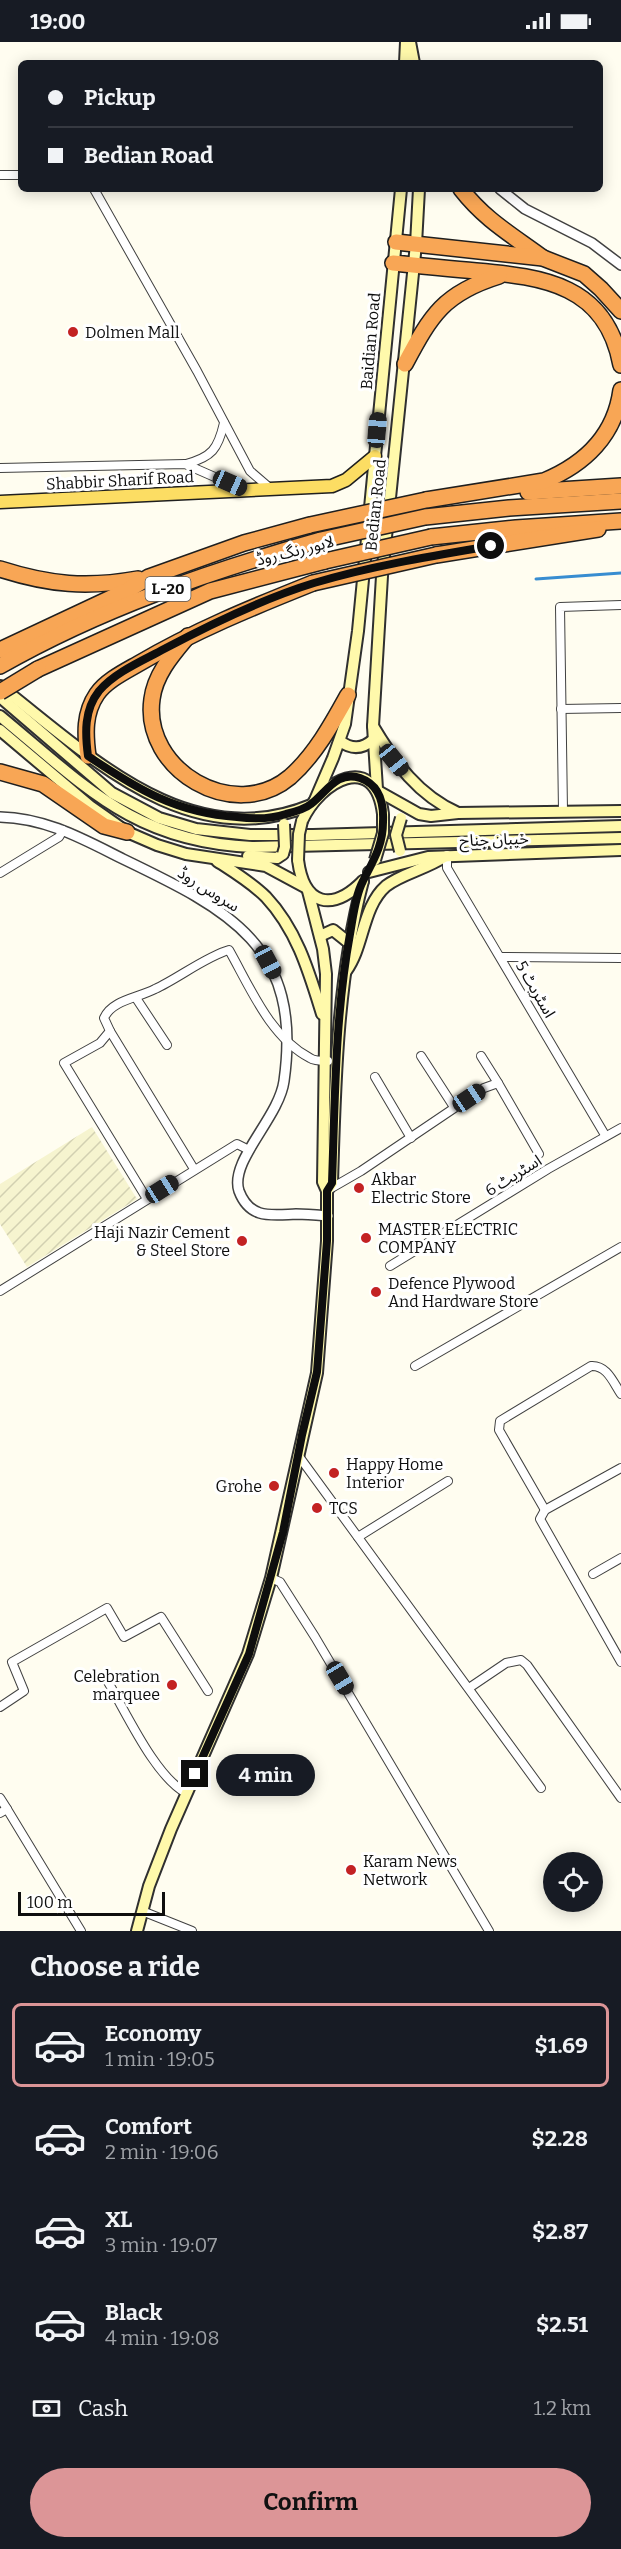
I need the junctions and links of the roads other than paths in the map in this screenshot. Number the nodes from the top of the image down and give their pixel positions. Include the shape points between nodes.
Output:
1 (408, 42) edge
2 (405, 60) edge
3 (413, 60) edge
4 (0, 175) edge
5 (18, 175) edge
6 (96, 192) edge
7 (400, 192) edge
8 (419, 192) edge
9 (464, 192) edge
10 (504, 192) edge
11 (396, 242) junction
12 (416, 244) junction
13 (543, 258) junction
14 (393, 263) junction
15 (414, 265) junction
16 (621, 265) edge
17 (508, 274) junction
18 (621, 311) edge
19 (405, 364) junction
20 (621, 365) edge
21 (621, 390) edge
22 (224, 423) junction
23 (375, 456) junction
24 (184, 464) junction
25 (0, 468) edge
26 (621, 486) edge
27 (271, 489) junction
28 (246, 490) junction
29 (486, 492) junction
30 (371, 497) joint
31 (621, 501) edge
32 (0, 502) edge
33 (621, 523) edge
34 (0, 569) edge
35 (149, 578) junction
36 (621, 605) edge
37 (188, 636) junction
38 (2, 648) edge
39 (0, 666) edge
40 (0, 686) edge
41 (0, 692) edge
42 (348, 695) junction
43 (0, 697) edge
44 (621, 708) edge
45 (561, 709) junction
46 (0, 716) edge
47 (373, 726) junction
48 (0, 730) edge
49 (373, 740) junction
50 (340, 741) junction
51 (88, 756) junction
52 (0, 772) edge
53 (378, 790) junction
54 (313, 802) junction
55 (563, 811) junction
56 (621, 811) edge
57 (458, 813) junction
58 (419, 814) junction
59 (219, 816) junction
60 (0, 817) edge
61 (621, 826) edge
62 (63, 830) junction
63 (128, 832) junction
64 (621, 838) edge
65 (621, 850) edge
66 (444, 855) junction
67 (215, 859) junction
68 (231, 861) junction
69 (0, 873) edge
70 (366, 877) junction
71 (306, 889) junction
72 (320, 936) junction
73 (348, 942) junction
74 (502, 957) junction
75 (621, 958) edge
76 (346, 971) junction
77 (136, 998) junction
78 (326, 1025) junction
79 (110, 1031) junction
80 (288, 1041) junction
81 (167, 1045) dead end
82 (421, 1056) dead end
83 (481, 1056) dead end
84 (330, 1062) junction
85 (375, 1077) dead end
86 (498, 1083) junction
87 (454, 1107) junction
88 (621, 1128) edge
89 (605, 1135) junction
90 (411, 1138) junction
91 (249, 1150) junction
92 (539, 1154) dead end
93 (194, 1169) junction
94 (327, 1191) junction
95 (147, 1199) junction
96 (328, 1216) junction
97 (621, 1247) edge
98 (390, 1266) dead end
99 (0, 1291) edge
100 (415, 1366) dead end
101 (621, 1394) edge
102 (298, 1454) junction
103 (621, 1468) edge
104 (448, 1481) dead end
105 (545, 1510) junction
106 (358, 1537) junction
107 (621, 1558) edge
108 (593, 1574) dead end
109 (272, 1578) junction
110 (621, 1662) edge
111 (108, 1682) dead end
112 (469, 1688) junction
113 (208, 1691) dead end
114 (0, 1707) edge
115 (541, 1788) dead end
116 (186, 1793) junction
117 (0, 1798) edge
118 (621, 1798) edge
119 (3, 1811) edge
120 (142, 1911) junction
121 (81, 1931) edge
122 (137, 1931) edge
123 (192, 1931) edge
124 (489, 1931) edge

1 - 2 main road
1 - 3 main road
4 - 5 street
6 - 22 street
7 - 11 main road, Baidian Road
8 - 12 main road, Bedian Road
9 - 13 highway via 502,231
10 - 16 street via 525,209 592,243
11 - 12 highway
11 - 14 main road, Baidian Road
12 - 13 highway
12 - 15 main road, Bedian Road
13 - 18 highway via 584,274
14 - 15 highway
14 - 23 main road, Baidian Road
15 - 17 highway
15 - 19 main road, Bedian Road
17 - 19 highway via 464,289 440,307
17 - 20 highway via 560,285 587,302 611,333
19 - 47 main road, Bedian Road via 382,576
21 - 29 highway via 607,433 575,465 544,481
22 - 24 street via 212,452
22 - 27 street via 250,471
23 - 27 main road, Shabbir Sharif Road via 346,480 332,486
23 - 30 main road, Baidian Road
24 - 25 street
24 - 28 street
26 - 29 highway
27 - 28 main road, Shabbir Sharif Road
28 - 32 main road, Shabbir Sharif Road
29 - 35 highway, bridge via 426,500 310,525 244,543
30 - 42 main road, Bedian Road
31 - 39 highway, لاہور رنگ روڈ / L-20, bridge via 425,517 321,540 206,574 154,594
33 - 37 highway, bridge via 578,534 436,555 313,583
33 - 41 highway, لاہور رنگ روڈ / L-20, bridge via 431,537 210,591 38,669
34 - 35 highway via 40,581 75,585
35 - 38 highway
36 - 45 street via 560,607
37 - 42 highway via 157,682 152,698 153,726 160,746 181,772 215,792 259,792 290,777 317,746
37 - 51 highway via 98,692 86,727
40 - 51 main road
42 - 50 main road
43 - 61 main road via 112,793 159,818 196,829 250,836
44 - 45 street
45 - 55 street
46 - 64 main road via 112,807 155,829 200,842 252,847
47 - 49 main road, Bedian Road
47 - 57 main road via 406,775 429,796
48 - 63 main road via 90,806
49 - 50 main road via 358,747
49 - 53 main road, Bedian Road
50 - 54 main road
51 - 59 main road via 157,798
52 - 63 highway via 43,784 104,826
53 - 54 main road via 362,779 348,776
53 - 58 main road, خیبان جناح
53 - 70 main road, bridge via 383,814 381,842
54 - 59 main road via 281,816
54 - 71 main road, bridge via 302,821 298,840 298,860
55 - 56 main road, خیبان جناح
55 - 57 main road, خیبان جناح
57 - 58 main road, خیبان جناح
58 - 66 main road, bridge via 401,818 398,823 400,851 434,851
59 - 68 main road, bridge via 224,821 284,824 283,854 277,858 243,856
60 - 62 street, سروس روڈ via 37,821
62 - 69 street via 59,837
62 - 80 street, سروس روڈ via 197,896 238,925 276,976 285,1008
63 - 67 main road via 163,847
65 - 66 main road, خیبان جناح
66 - 70 main road, خیبان جناح via 414,859
66 - 74 street, اسٹریٹ 5 via 447,868
66 - 76 main road via 429,867 382,890 372,907 354,961
67 - 68 main road
67 - 78 main road via 251,884 278,910 304,958
68 - 71 main road via 271,868
70 - 71 main road via 349,894 336,899 323,899
70 - 73 main road
71 - 72 main road
72 - 73 main road via 333,930
72 - 78 main road via 326,974
73 - 76 main road
74 - 75 street
74 - 89 street, اسٹریٹ 5
76 - 84 main road
77 - 79 street via 122,1001 107,1012 104,1018
77 - 80 street via 229,950 269,1020
77 - 81 street
78 - 84 main road
79 - 93 street
79 - 95 street via 99,1043 64,1063
80 - 84 street via 311,1059
80 - 91 street, سروس روڈ via 280,1098
82 - 87 street
83 - 86 street
84 - 94 main road via 332,1183
85 - 90 street
86 - 87 street
86 - 92 street
87 - 90 street
88 - 89 street, اسٹریٹ 6
89 - 98 street, اسٹریٹ 6
90 - 94 street
91 - 93 street via 237,1144
91 - 96 street, سروس روڈ via 238,1170 237,1181 242,1197 254,1210 270,1216
93 - 95 street
94 - 96 main road
95 - 99 street
96 - 102 main road via 317,1372
97 - 100 street
101 - 105 street via 607,1371 591,1366 500,1420 499,1430
102 - 106 street
102 - 109 main road
103 - 105 street
104 - 106 street
105 - 110 street via 541,1523
106 - 112 street
107 - 108 street
109 - 116 main road via 249,1654
109 - 124 street via 280,1582 315,1637
111 - 116 street via 164,1775
112 - 115 street
112 - 118 street via 506,1663 521,1660
113 - 114 street via 161,1617 124,1637 107,1608 12,1662 24,1691
116 - 120 main road via 148,1886
117 - 119 street
119 - 121 street
120 - 122 main road
120 - 123 street

